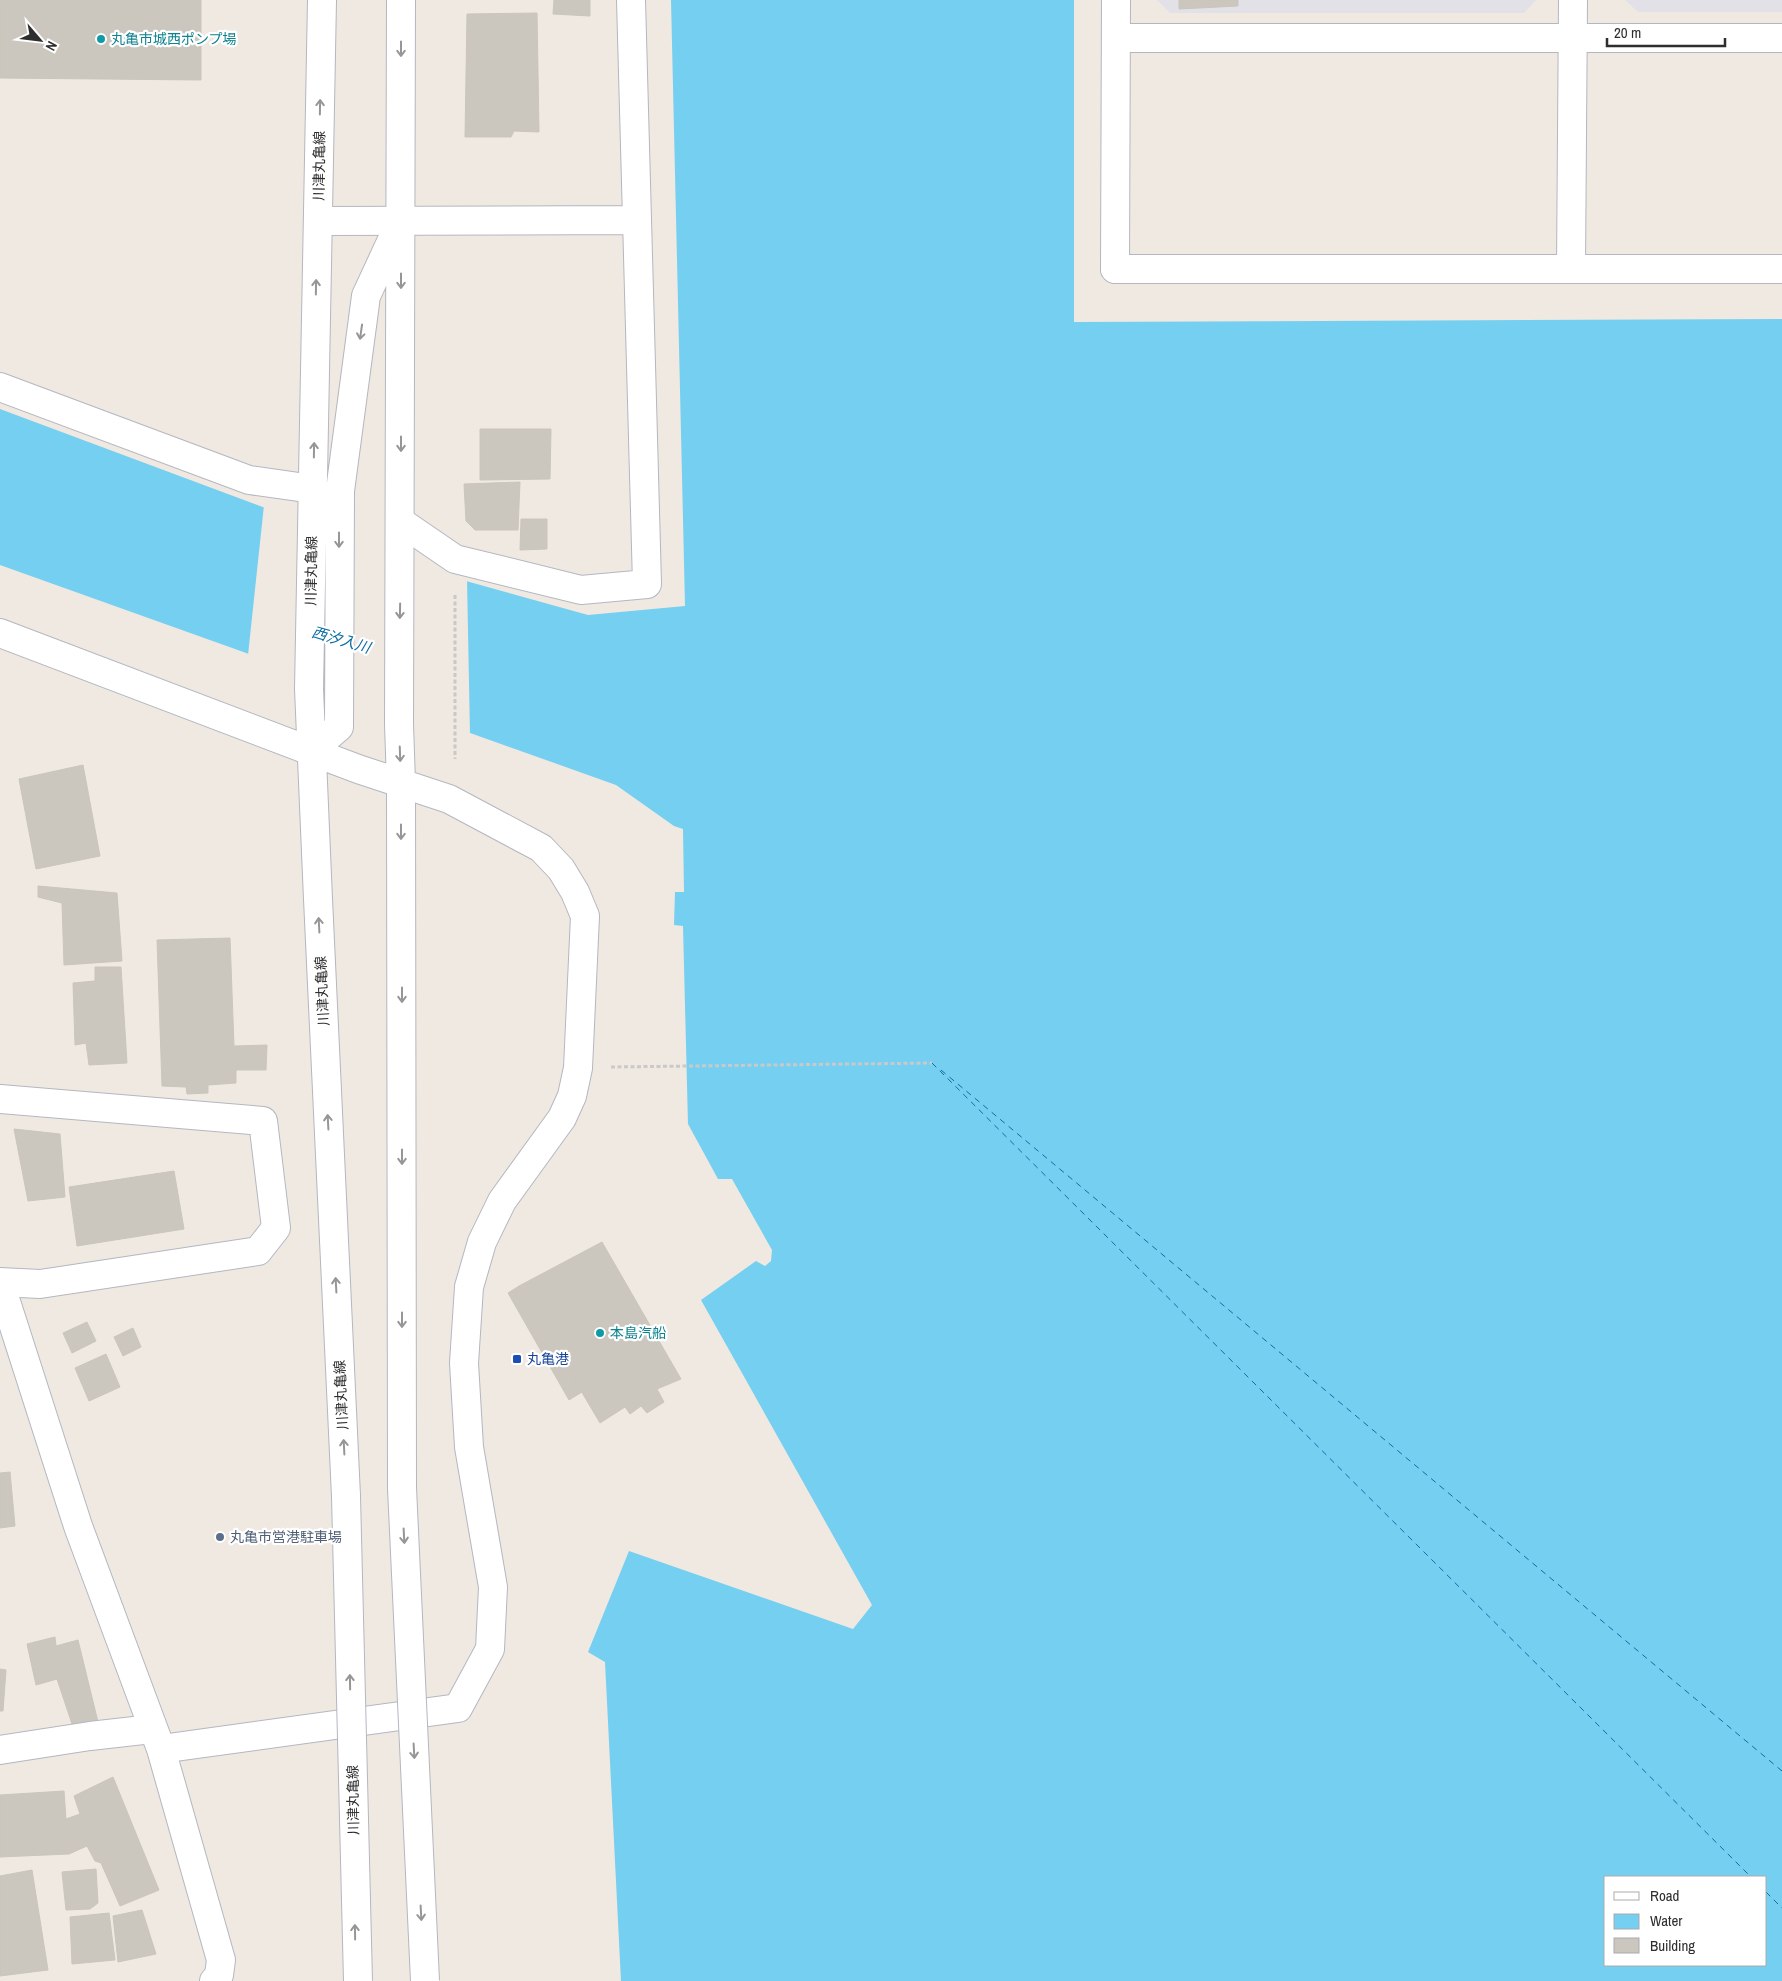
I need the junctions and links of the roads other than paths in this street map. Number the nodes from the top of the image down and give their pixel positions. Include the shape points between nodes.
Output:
1 (322, 0) edge
2 (401, 0) edge
3 (631, 0) edge
4 (1116, 0) edge
5 (1573, 0) edge
6 (1116, 38) junction
7 (1573, 38) junction
8 (1782, 38) edge
9 (638, 220) junction
10 (318, 221) junction
11 (401, 221) junction
12 (1571, 269) junction
13 (1782, 269) edge
14 (0, 387) edge
15 (313, 489) junction
16 (401, 522) junction
17 (0, 633) edge
18 (312, 750) junction
19 (401, 783) junction
20 (0, 1100) edge
21 (0, 1282) edge
22 (156, 1739) junction
23 (0, 1750) edge
24 (214, 1981) edge
25 (358, 1981) edge
26 (425, 1981) edge

10 -> 1 street, 川津丸亀線
2 -> 11 street
3 - 9 street
4 - 6 street
5 - 7 street
6 - 7 street
6 - 12 street via 1114,269
7 - 8 street
7 - 12 street
9 - 11 street
9 - 16 street via 647,584 581,590 455,559
10 - 11 street
15 -> 10 street, 川津丸亀線
11 -> 16 street
11 -> 18 street via 366,296 340,491 339,727
12 - 13 street
14 - 15 street via 249,480
15 - 18 street, 川津丸亀線 via 309,689
16 -> 19 street
17 - 18 street
18 - 19 street
25 -> 18 street, 川津丸亀線, bridge via 346,1496
19 - 22 street via 449,799 541,848 561,869 585,916 578,1068 572,1096 562,1118 502,1200 482,1242 469,1287 464,1363 470,1446 493,1587 490,1649 458,1708
19 -> 26 street, bridge via 402,1488
20 - 21 street via 263,1121 276,1228 258,1250 40,1284
21 - 22 street via 78,1526
22 - 23 street via 90,1736
22 - 24 street via 221,1960 219,1975

